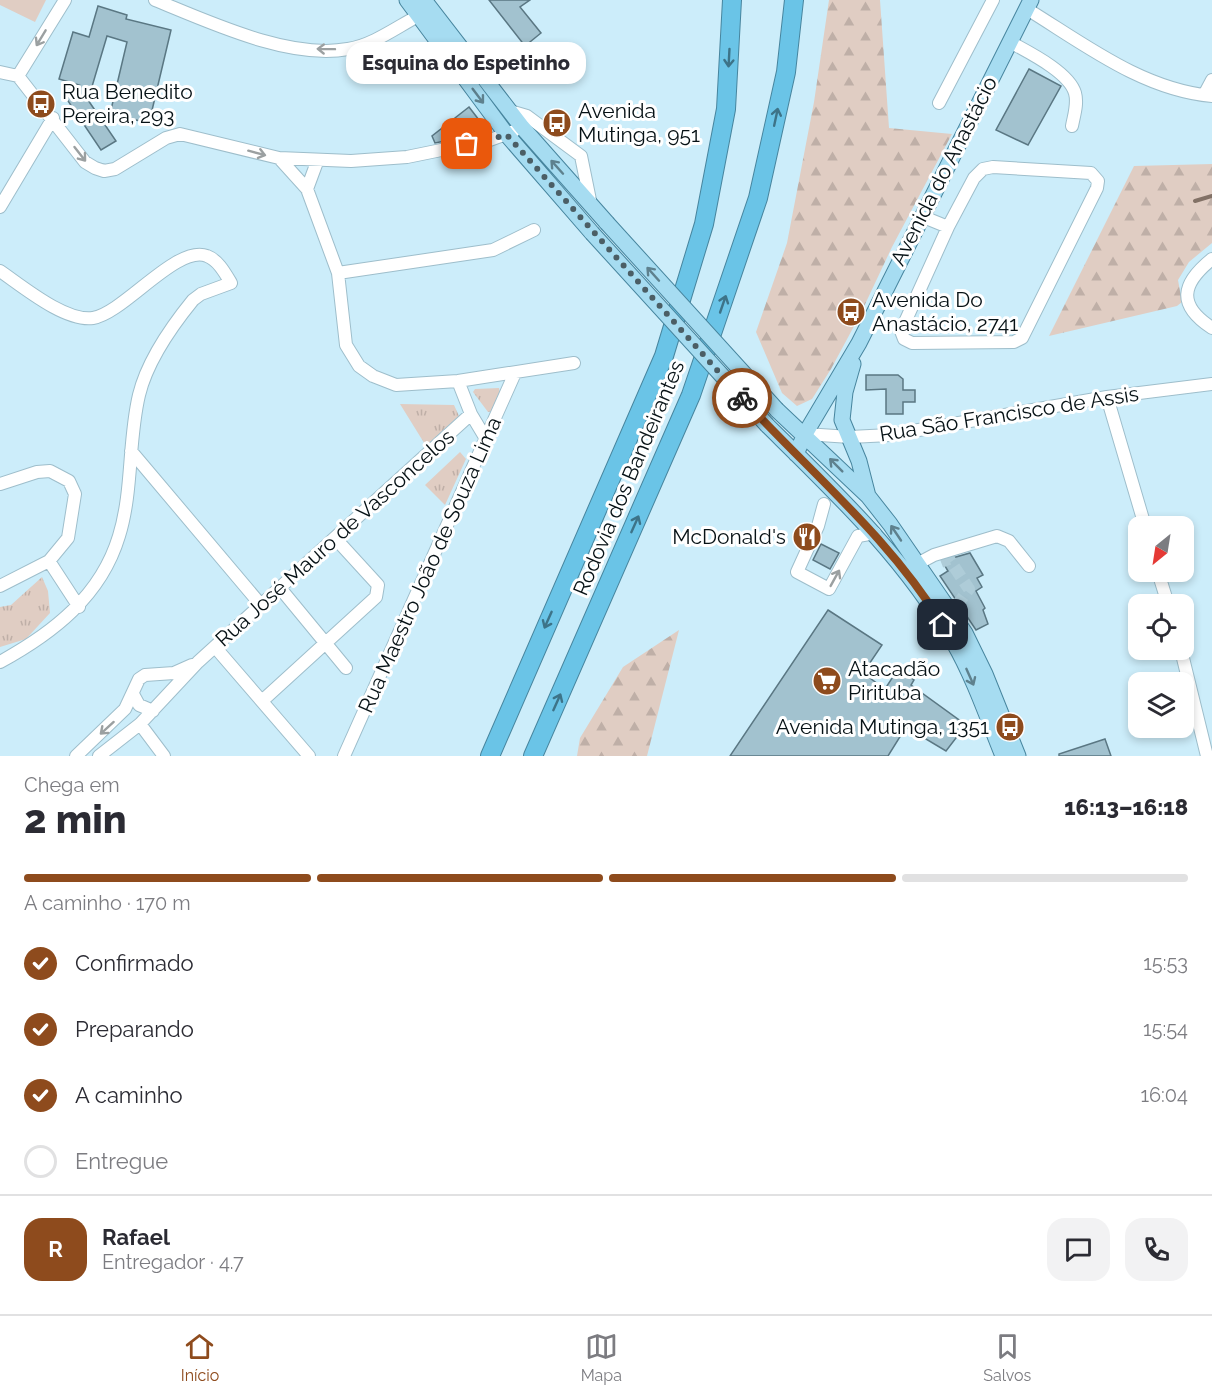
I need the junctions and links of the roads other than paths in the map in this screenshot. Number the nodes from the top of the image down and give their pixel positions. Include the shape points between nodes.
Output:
1 (65, 0) edge
2 (155, 0) edge
3 (407, 0) edge
4 (424, 0) edge
5 (732, 0) edge
6 (794, 0) edge
7 (993, 0) edge
8 (1029, 4) edge
9 (418, 16) junction
10 (446, 28) junction
11 (1010, 42) junction
12 (0, 72) edge
13 (18, 76) junction
14 (1212, 80) edge
15 (1208, 95) edge
16 (939, 103) dead end
17 (510, 111) junction
18 (53, 118) junction
19 (1072, 126) dead end
20 (522, 127) junction
21 (507, 135) junction
22 (279, 158) junction
23 (317, 162) junction
24 (307, 189) junction
25 (0, 207) edge
26 (592, 207) junction
27 (921, 216) junction
28 (948, 227) junction
29 (534, 230) dead end
30 (1212, 259) edge
31 (0, 271) edge
32 (338, 273) junction
33 (1212, 328) edge
34 (858, 343) junction
35 (574, 363) dead end
36 (515, 373) junction
37 (458, 381) junction
38 (1212, 384) edge
39 (1107, 398) junction
40 (471, 414) junction
41 (805, 434) junction
42 (850, 437) junction
43 (486, 440) junction
44 (131, 451) junction
45 (796, 454) junction
46 (823, 480) junction
47 (0, 484) edge
48 (868, 496) junction
49 (824, 504) dead end
50 (1142, 516) edge
51 (875, 533) junction
52 (335, 538) junction
53 (49, 561) junction
54 (941, 562) dead end
55 (1029, 566) dead end
56 (918, 567) junction
57 (0, 586) edge
58 (280, 588) junction
59 (261, 605) junction
60 (78, 607) junction
61 (325, 644) junction
62 (215, 647) junction
63 (1184, 660) edge
64 (0, 662) edge
65 (198, 662) junction
66 (346, 668) dead end
67 (155, 674) junction
68 (133, 694) junction
69 (168, 696) junction
70 (262, 701) junction
71 (153, 711) junction
72 (140, 724) junction
73 (76, 756) edge
74 (99, 756) edge
75 (164, 756) edge
76 (309, 756) edge
77 (344, 756) edge
78 (490, 756) edge
79 (533, 756) edge
80 (1003, 756) edge
81 (1018, 756) edge
82 (1208, 756) edge

1 -> 13 street
9 -> 2 street via 348,50 322,50 283,46 238,34
3 - 9 main road
4 - 10 main road
5 -> 78 highway, Rodovia dos Bandeirantes via 724,121 704,224 664,356
79 -> 6 highway, Rodovia dos Bandeirantes via 692,395 758,198 786,72
7 - 16 street, Avenida do Anastácio
8 - 11 main road, Avenida do Anastácio
8 - 15 street via 1116,64 1153,81
9 - 10 street
9 -> 21 main road
10 - 17 main road
11 - 19 street via 1069,82 1076,104
11 - 27 main road, Avenida do Anastácio
12 - 13 street
13 - 18 street
14 - 15 street
17 - 20 main road
17 - 26 street via 527,116 580,156
18 -> 22 street via 85,162 104,171 115,169 166,138 180,134
18 - 25 street
20 - 21 street
26 -> 20 main road
21 - 23 street via 407,157
21 - 45 main road, bridge
22 - 23 street
22 - 24 street
23 - 24 street
24 - 32 street
41 -> 26 main road, bridge via 777,410
27 - 28 street
27 - 34 main road, Avenida do Anastácio
28 - 28 street via 902,331 904,339 912,343 1014,342 1026,332 1098,181 1091,173 983,169 974,178
29 - 32 street via 493,250
30 - 33 street via 1198,270 1187,295 1194,316
31 - 44 street via 55,307 93,318 194,255 207,255 220,265 231,283 193,300 149,369 140,393
32 - 37 street via 346,345 359,366 396,385
34 - 41 main road, Avenida do Anastácio
34 - 42 main road, Avenida do Anastácio via 842,413
35 - 36 street
36 - 37 street
36 - 43 street, Rua Maestro João de Souza Lima
37 - 40 street
38 - 39 street, Rua São Francisco de Assis
39 - 42 street, Rua São Francisco de Assis via 890,435
39 - 50 street
40 - 43 street
40 - 52 street, Rua José Mauro de Vasconcelos
41 - 42 street, Rua São Francisco de Assis
41 - 45 main road, Avenida do Anastácio
48 -> 41 main road
42 - 48 main road, Avenida do Anastácio
43 - 77 street, Rua Maestro João de Souza Lima
44 - 59 street
44 - 60 street via 120,535 99,580
45 - 46 main road
46 - 48 main road via 851,498
46 - 51 main road
47 - 53 street via 50,471 69,481 75,494 68,538
56 -> 48 main road
49 -> 51 street via 797,572 829,589 858,536
51 -> 80 main road via 926,597 955,644
52 - 58 street, Rua José Mauro de Vasconcelos
52 - 61 street via 378,585 379,591
53 - 57 street
53 - 60 street
54 - 56 street
55 - 56 street via 1009,541 997,536 934,555
56 - 81 main road via 954,609
58 - 59 street, Rua José Mauro de Vasconcelos
58 - 61 street
59 - 62 street, Rua José Mauro de Vasconcelos
60 - 64 street via 33,644
61 - 66 street
61 - 70 street
62 - 65 street, Rua José Mauro de Vasconcelos
62 - 70 street
63 - 82 street
65 - 67 street, Rua José Mauro de Vasconcelos via 174,673
65 - 69 street, Rua José Mauro de Vasconcelos
67 - 68 street, Rua José Mauro de Vasconcelos via 139,679
67 - 69 street via 165,683
68 - 71 street via 139,705
68 -> 73 street, Rua José Mauro de Vasconcelos via 117,719
69 - 71 street, Rua José Mauro de Vasconcelos
70 - 76 street
71 - 72 street, Rua José Mauro de Vasconcelos
72 - 74 street, Rua José Mauro de Vasconcelos
72 - 75 street

